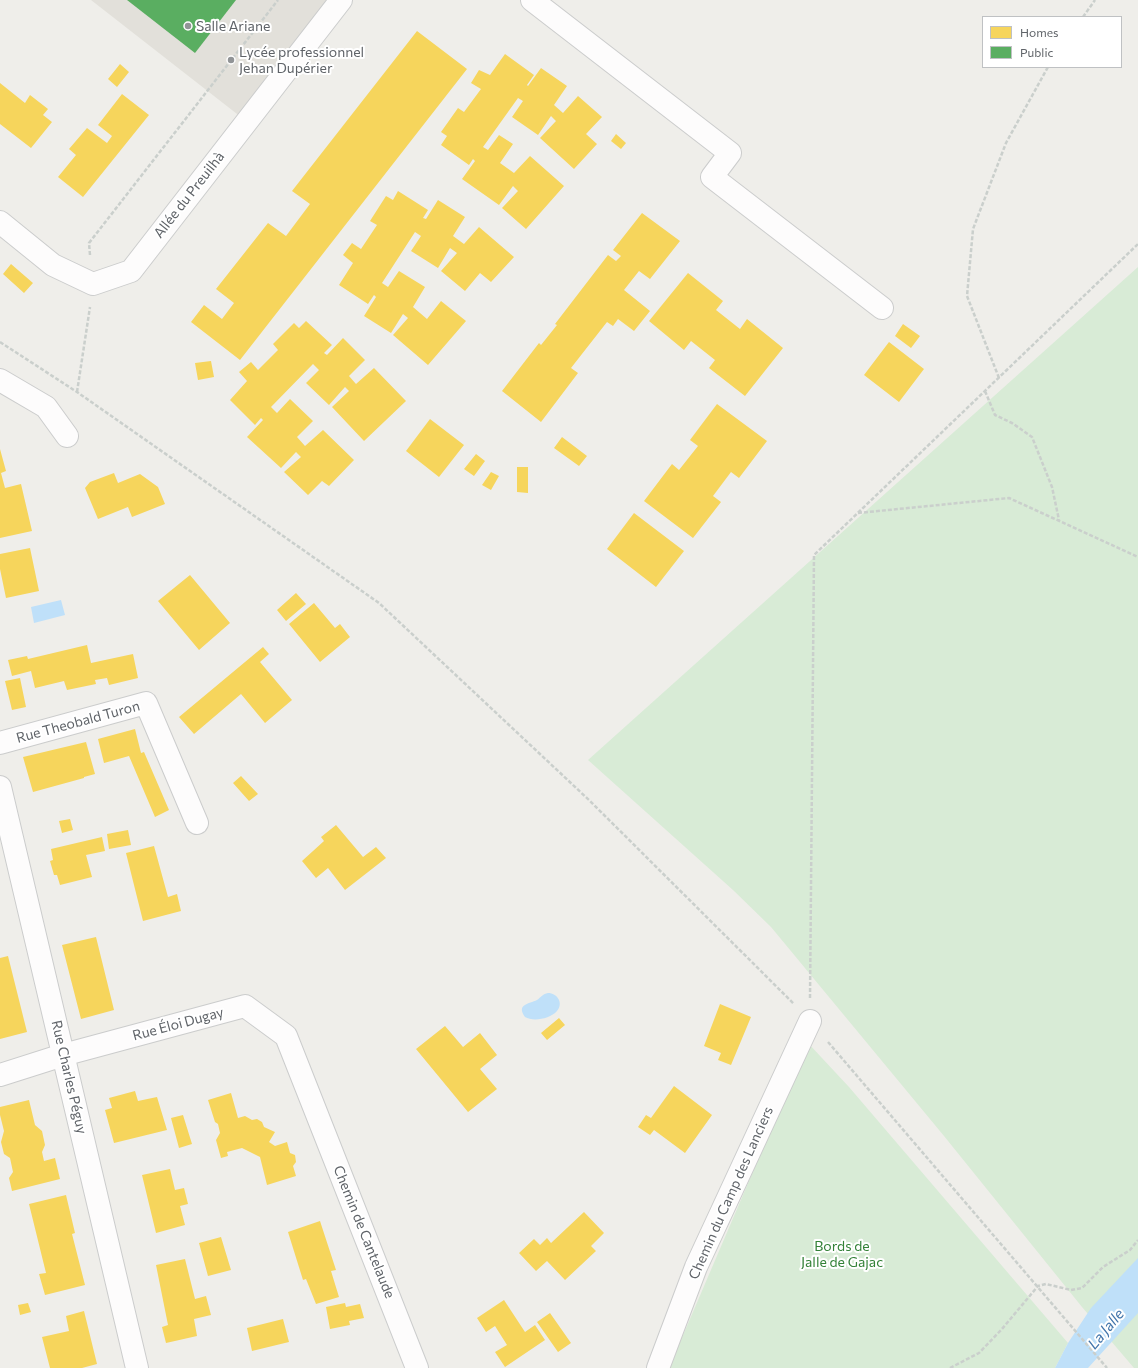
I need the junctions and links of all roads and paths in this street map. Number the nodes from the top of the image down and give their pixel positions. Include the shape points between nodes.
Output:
1 (278, 0) edge
2 (341, 0) edge
3 (532, 0) edge
4 (1095, 0) edge
5 (1083, 16) edge
6 (1047, 68) edge
7 (0, 222) edge
8 (1138, 244) edge
9 (93, 284) junction
10 (882, 308) dead end
11 (0, 342) edge
12 (999, 378) junction
13 (0, 380) edge
14 (985, 391) junction
15 (77, 392) junction
16 (66, 436) dead end
17 (857, 513) junction
18 (1059, 521) junction
19 (1138, 557) edge
20 (0, 743) edge
21 (0, 787) edge
22 (197, 823) dead end
23 (810, 1021) junction
24 (64, 1055) junction
25 (0, 1075) edge
26 (310, 1096) joint
27 (1138, 1240) edge
28 (1038, 1286) junction
29 (137, 1368) edge
30 (418, 1368) edge
31 (658, 1368) edge
32 (950, 1368) edge
33 (1108, 1368) edge

1 - 9 path via 89,243
2 - 9 street, Allée du Preuilhà via 131,271
3 - 10 street via 730,153 712,177
4 - 5 path
6 - 12 path via 1006,143 973,228 967,296
7 - 9 street via 53,265
8 - 12 path
9 - 15 path
11 - 15 path
12 - 14 path
13 - 16 street via 46,407
14 - 17 path
14 - 18 path via 995,415 1032,437 1052,488
15 - 23 path via 379,603 589,800
17 - 18 path via 1009,498
17 - 23 path via 814,555
18 - 19 path
20 - 22 street, Rue Theobald Turon via 146,703
21 - 24 street, Rue Charles Péguy
23 - 28 path
23 - 31 street, Chemin du Camp des Lanciers via 696,1267
24 - 25 street, Rue Éloi Dugay
24 - 26 street, Rue Éloi Dugay via 244,1006 286,1036
24 - 29 street, Rue Charles Péguy
26 - 30 street, Chemin de Cantelaude
27 - 28 path via 1130,1250 1103,1267 1082,1288 1071,1290 1046,1284
28 - 32 path via 979,1353
28 - 33 path

